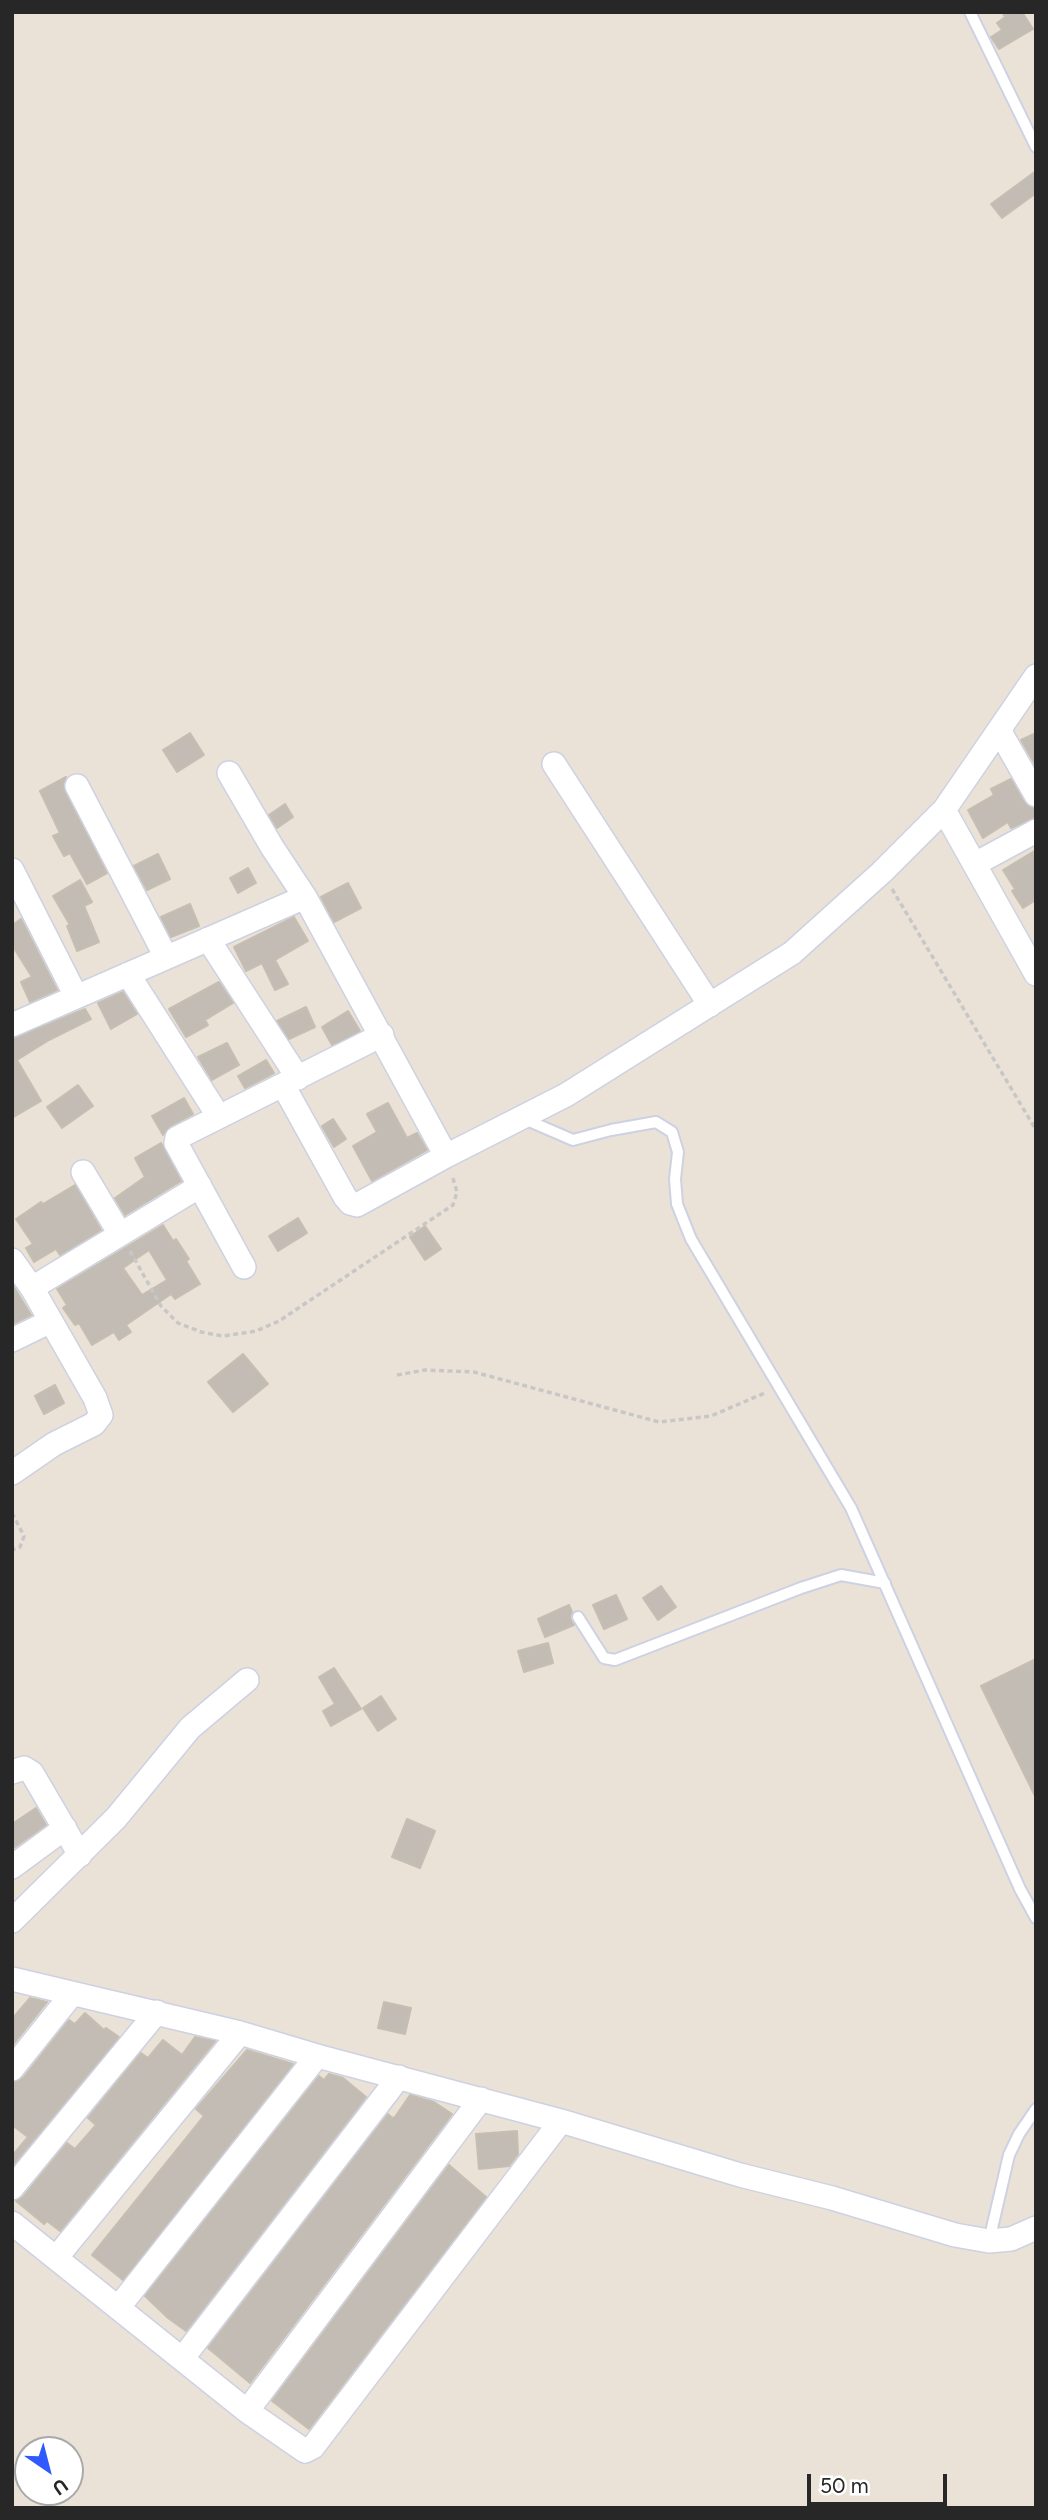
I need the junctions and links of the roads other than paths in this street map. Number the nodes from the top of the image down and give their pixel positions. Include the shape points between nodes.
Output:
1 (970, 12) edge
2 (1036, 146) edge
3 (1036, 676) edge
4 (999, 730) junction
5 (554, 764) dead end
6 (229, 773) dead end
7 (77, 786) dead end
8 (1036, 795) edge
9 (944, 810) junction
10 (1036, 831) edge
11 (975, 864) junction
12 (12, 870) edge
13 (305, 897) junction
14 (208, 939) junction
15 (166, 957) junction
16 (128, 974) junction
17 (1036, 974) edge
18 (76, 996) junction
19 (710, 1005) junction
20 (12, 1025) edge
21 (382, 1035) junction
22 (290, 1082) junction
23 (219, 1117) junction
24 (522, 1118) junction
25 (446, 1156) junction
26 (83, 1172) dead end
27 (200, 1186) junction
28 (120, 1234) junction
29 (12, 1260) edge
30 (244, 1267) dead end
31 (32, 1288) junction
32 (51, 1321) junction
33 (12, 1340) edge
34 (12, 1473) edge
35 (885, 1583) junction
36 (578, 1617) dead end
37 (247, 1680) dead end
38 (12, 1772) edge
39 (65, 1828) junction
40 (80, 1855) junction
41 (12, 1867) edge
42 (1036, 1918) edge
43 (12, 1921) edge
44 (12, 1979) edge
45 (72, 1994) junction
46 (157, 2011) junction
47 (240, 2033) junction
48 (317, 2056) junction
49 (12, 2069) edge
50 (399, 2077) junction
51 (481, 2099) junction
52 (1036, 2109) edge
53 (561, 2121) junction
54 (12, 2188) edge
55 (12, 2222) edge
56 (1036, 2228) edge
57 (989, 2241) junction
58 (56, 2258) junction
59 (118, 2308) junction
60 (182, 2359) junction
61 (247, 2411) junction

1 - 2 lane
3 - 4 street
4 - 8 street
4 - 9 street
5 - 19 street
6 - 13 street
7 - 15 street
9 - 11 street
9 - 19 street via 793,953
10 - 11 street
11 - 17 street
12 - 18 street
13 - 14 street
13 - 21 street
14 - 15 street
14 - 22 street
15 - 16 street
16 - 18 street
16 - 23 street
18 - 20 street
19 - 24 street
21 - 22 street
21 - 25 street
22 - 23 street
22 - 25 street via 350,1203 357,1205
23 - 27 street via 181,1135 176,1143
24 - 25 street
24 - 35 lane via 573,1140 656,1122 672,1132 678,1152 677,1204 691,1239 851,1508
26 - 28 street
27 - 28 street
27 - 30 street
28 - 31 street
29 - 31 street
31 - 32 street
32 - 33 street
32 - 34 street via 101,1415 94,1424
35 - 36 lane via 841,1575 615,1660 604,1658
35 - 42 lane
37 - 40 street via 190,1728
38 - 39 street via 24,1769 32,1773
39 - 40 street
39 - 41 street
40 - 43 street
44 - 45 street
45 - 46 street
45 - 49 street
46 - 47 street
46 - 54 street
47 - 48 street
47 - 58 street
48 - 50 street
48 - 59 street
50 - 51 street
50 - 60 street
51 - 53 street
51 - 61 street
52 - 57 lane via 1009,2155
53 - 57 street via 917,2225
53 - 61 street via 313,2447 305,2451
55 - 58 street
56 - 57 street via 1011,2239
58 - 59 street
59 - 60 street
60 - 61 street

